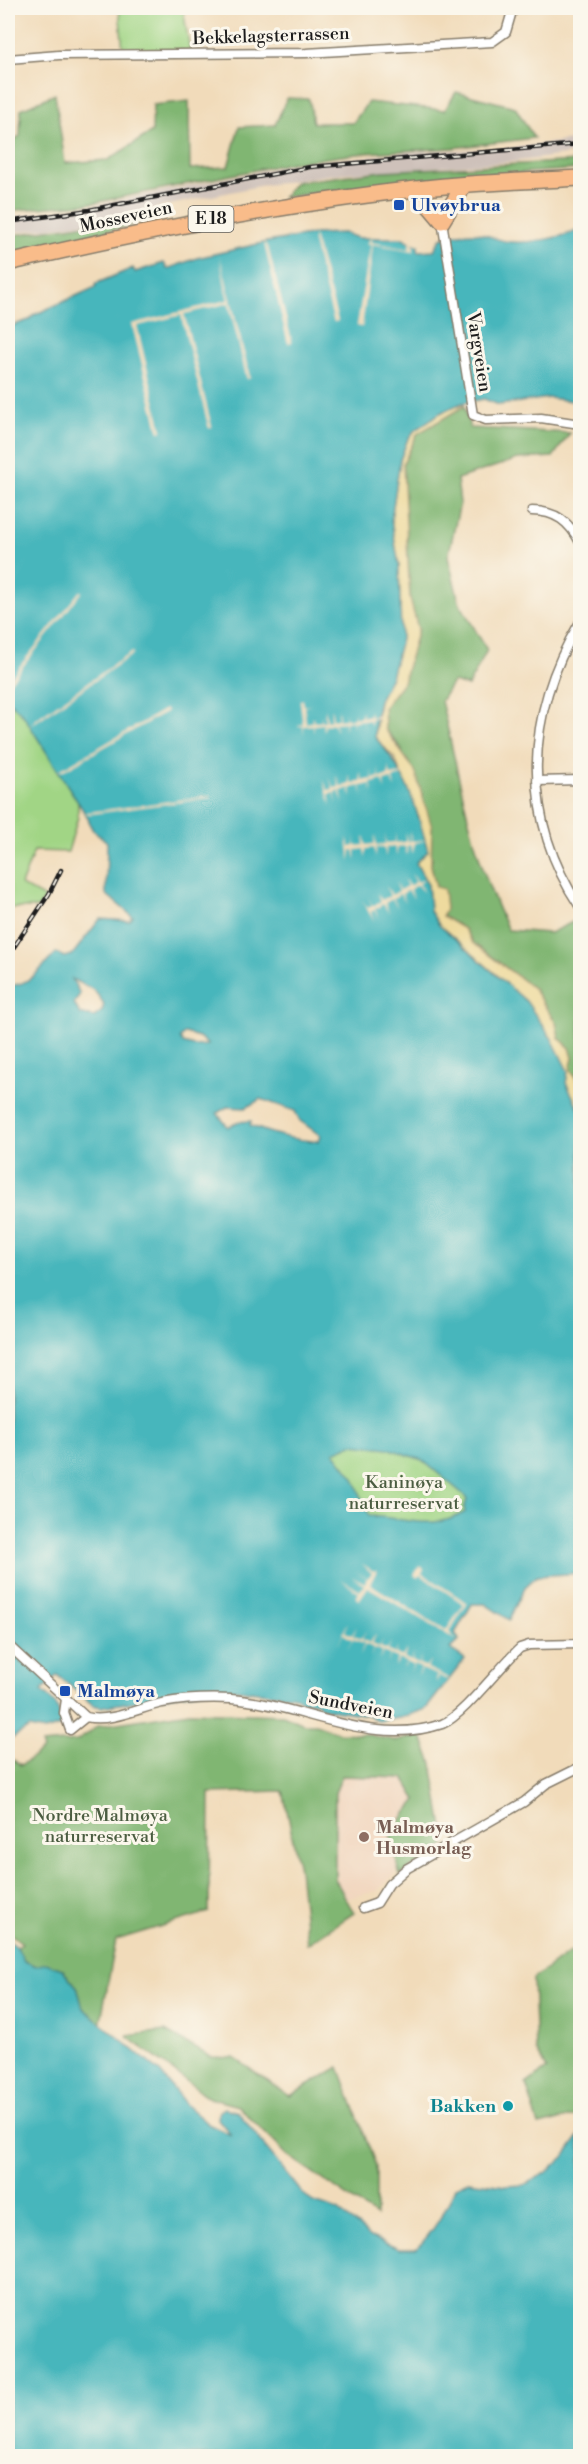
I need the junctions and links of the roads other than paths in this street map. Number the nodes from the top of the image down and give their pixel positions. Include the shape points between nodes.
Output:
1 (513, 8) edge
2 (8, 59) edge
3 (580, 178) edge
4 (461, 189) junction
5 (417, 193) junction
6 (443, 225) junction
7 (8, 263) edge
8 (580, 424) edge
9 (532, 511) dead end
10 (580, 542) edge
11 (580, 624) edge
12 (580, 780) edge
13 (537, 781) junction
14 (580, 908) edge
15 (580, 1644) edge
16 (8, 1645) edge
17 (66, 1699) junction
18 (86, 1717) junction
19 (580, 1767) edge
20 (363, 1908) dead end

1 - 2 street, Bekkelagsterrassen via 506,32 492,42 306,53
3 - 4 highway, Mosseveien / E 18 via 528,182 499,189
4 - 5 highway, Mosseveien / E 18
4 - 6 highway
5 - 6 highway
5 - 7 highway, Mosseveien / E 18 via 321,201 170,227
6 - 8 street, Vargveien via 473,416 541,418
9 - 10 street via 545,511 561,518
11 - 13 street via 562,653 546,699 539,731
12 - 13 street
13 - 14 street via 553,856
15 - 18 street, Sundveien via 520,1648 452,1718 421,1730 387,1731 356,1726 266,1703 230,1699 173,1702 117,1715
16 - 17 street
17 - 18 street
17 - 18 street, Sundveien via 64,1713 70,1730
19 - 20 street via 406,1869 389,1884 377,1903

